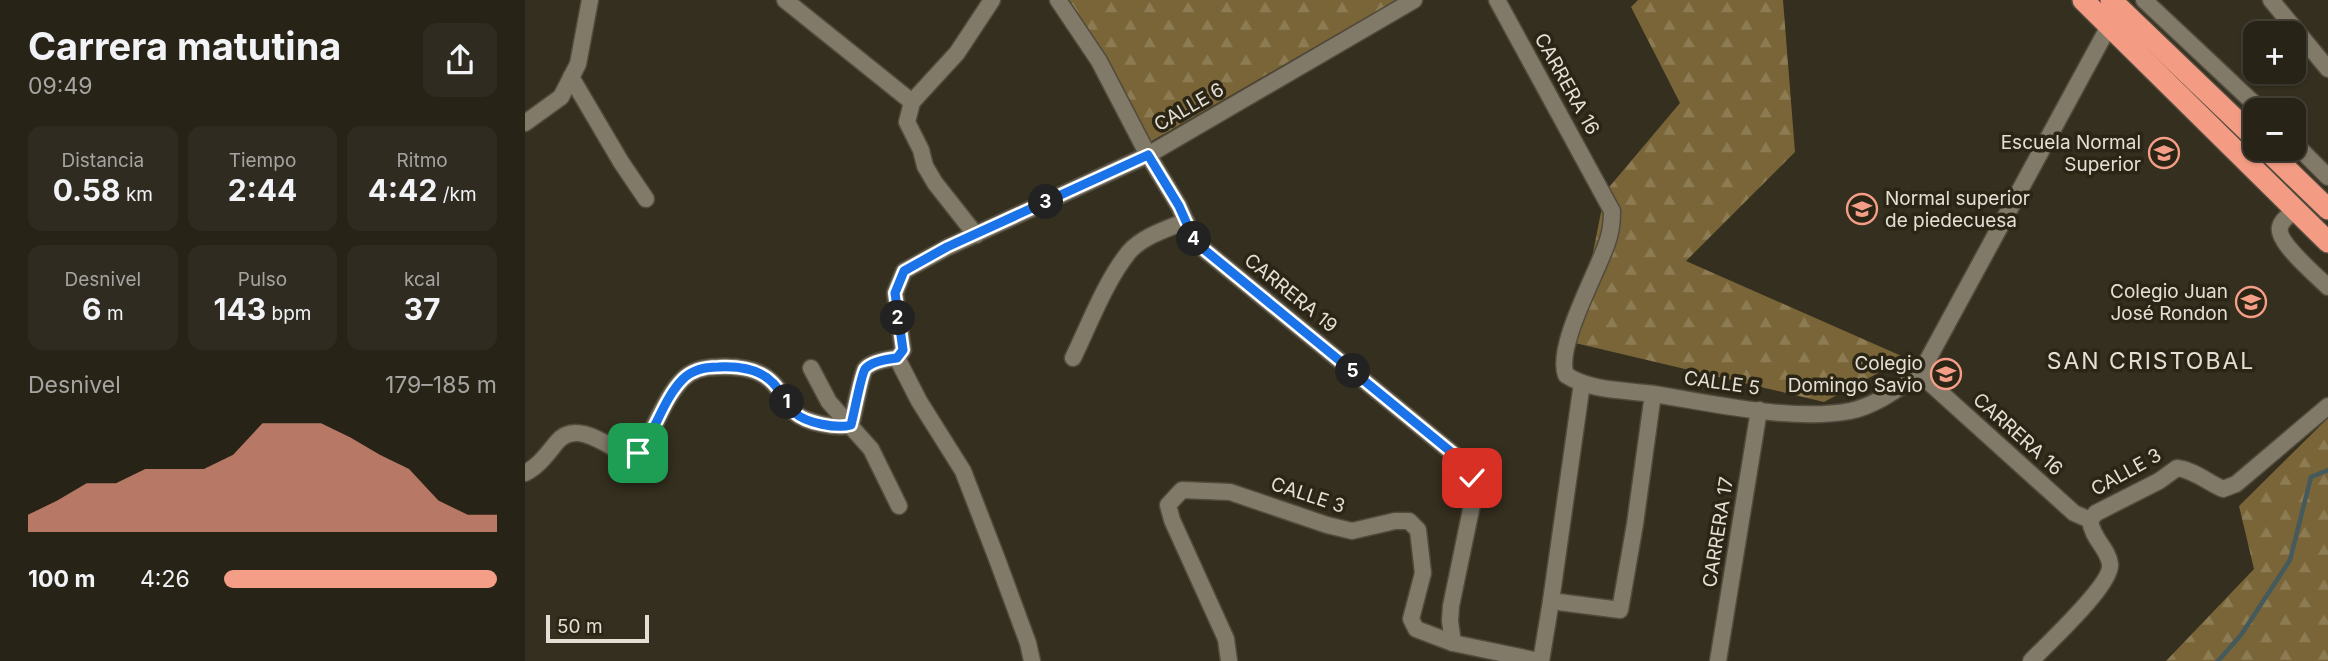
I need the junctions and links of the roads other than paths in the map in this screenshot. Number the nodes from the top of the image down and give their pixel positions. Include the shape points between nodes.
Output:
1 (590, 0) edge
2 (785, 0) edge
3 (992, 0) edge
4 (1058, 0) edge
5 (1414, 0) edge
6 (1496, 0) edge
7 (2084, 0) edge
8 (2111, 0) edge
9 (2144, 0) edge
10 (2271, 0) edge
11 (2109, 26) junction
12 (2328, 69) edge
13 (571, 77) junction
14 (2248, 98) edge
15 (912, 102) junction
16 (525, 123) edge
17 (2243, 127) edge
18 (1148, 155) junction
19 (2306, 155) edge
20 (2279, 161) edge
21 (2328, 177) edge
22 (646, 199) dead end
23 (2326, 204) edge
24 (2295, 211) junction
25 (1186, 221) junction
26 (976, 235) junction
27 (2328, 242) edge
28 (2328, 287) edge
29 (897, 358) junction
30 (1073, 358) dead end
31 (811, 368) dead end
32 (1920, 374) junction
33 (1582, 383) junction
34 (1653, 394) junction
35 (2328, 406) edge
36 (1759, 410) junction
37 (851, 425) junction
38 (525, 473) edge
39 (899, 506) dead end
40 (2090, 520) junction
41 (1551, 601) junction
42 (1453, 643) junction
43 (1032, 661) edge
44 (1229, 661) edge
45 (1540, 661) edge
46 (1718, 661) edge
47 (2031, 661) edge

1 - 13 street via 578,64
2 - 15 street
3 - 15 street via 957,53
4 - 18 street, CARRERA 19 via 1099,61
5 - 18 street, CALLE 6
6 - 33 street, CARRERA 16 via 1612,211 1611,227 1564,358 1566,375
7 - 11 highway
8 - 17 highway
9 - 14 street
10 - 12 street
11 - 24 highway
11 - 32 street
13 - 16 street via 561,97
13 - 22 street
15 - 26 street via 907,122 925,166
18 - 25 street, CARRERA 19
18 - 26 street, CALLE 6
19 - 21 street
20 - 23 highway
24 - 27 highway
24 - 28 street via 2283,220 2280,233
25 - 30 street via 1156,233 1130,251
25 - 42 street, CARRERA 19 via 1195,242 1467,465 1473,495 1451,606
26 - 29 street, CALLE 6 via 904,271 895,293 903,350
29 - 37 street via 864,371
29 - 43 street via 963,471
31 - 37 street via 829,402
32 - 36 street, CALLE 5 via 1853,411 1824,415
32 - 40 street, CARRERA 16 via 2074,513
33 - 34 street, CALLE 5
33 - 41 street
34 - 36 street, CALLE 5
34 - 41 street via 1619,610
35 - 40 street, CALLE 3 via 2235,484 2223,489 2190,469 2177,468
36 - 46 street, CARRERA 17
37 - 38 street via 840,428 804,419 760,374 740,367 699,369 683,379 638,453 628,456 587,434 573,433 559,439 547,456
37 - 39 street via 871,449
40 - 47 street, CALLE 3 via 2091,533 2110,564 2109,576
41 - 45 street
42 - 44 street, CALLE 3 via 1416,629 1411,619 1423,573 1418,530 1409,521 1352,531 1230,492 1182,490 1168,505 1172,520 1226,639
42 - 45 street, CALLE 3

